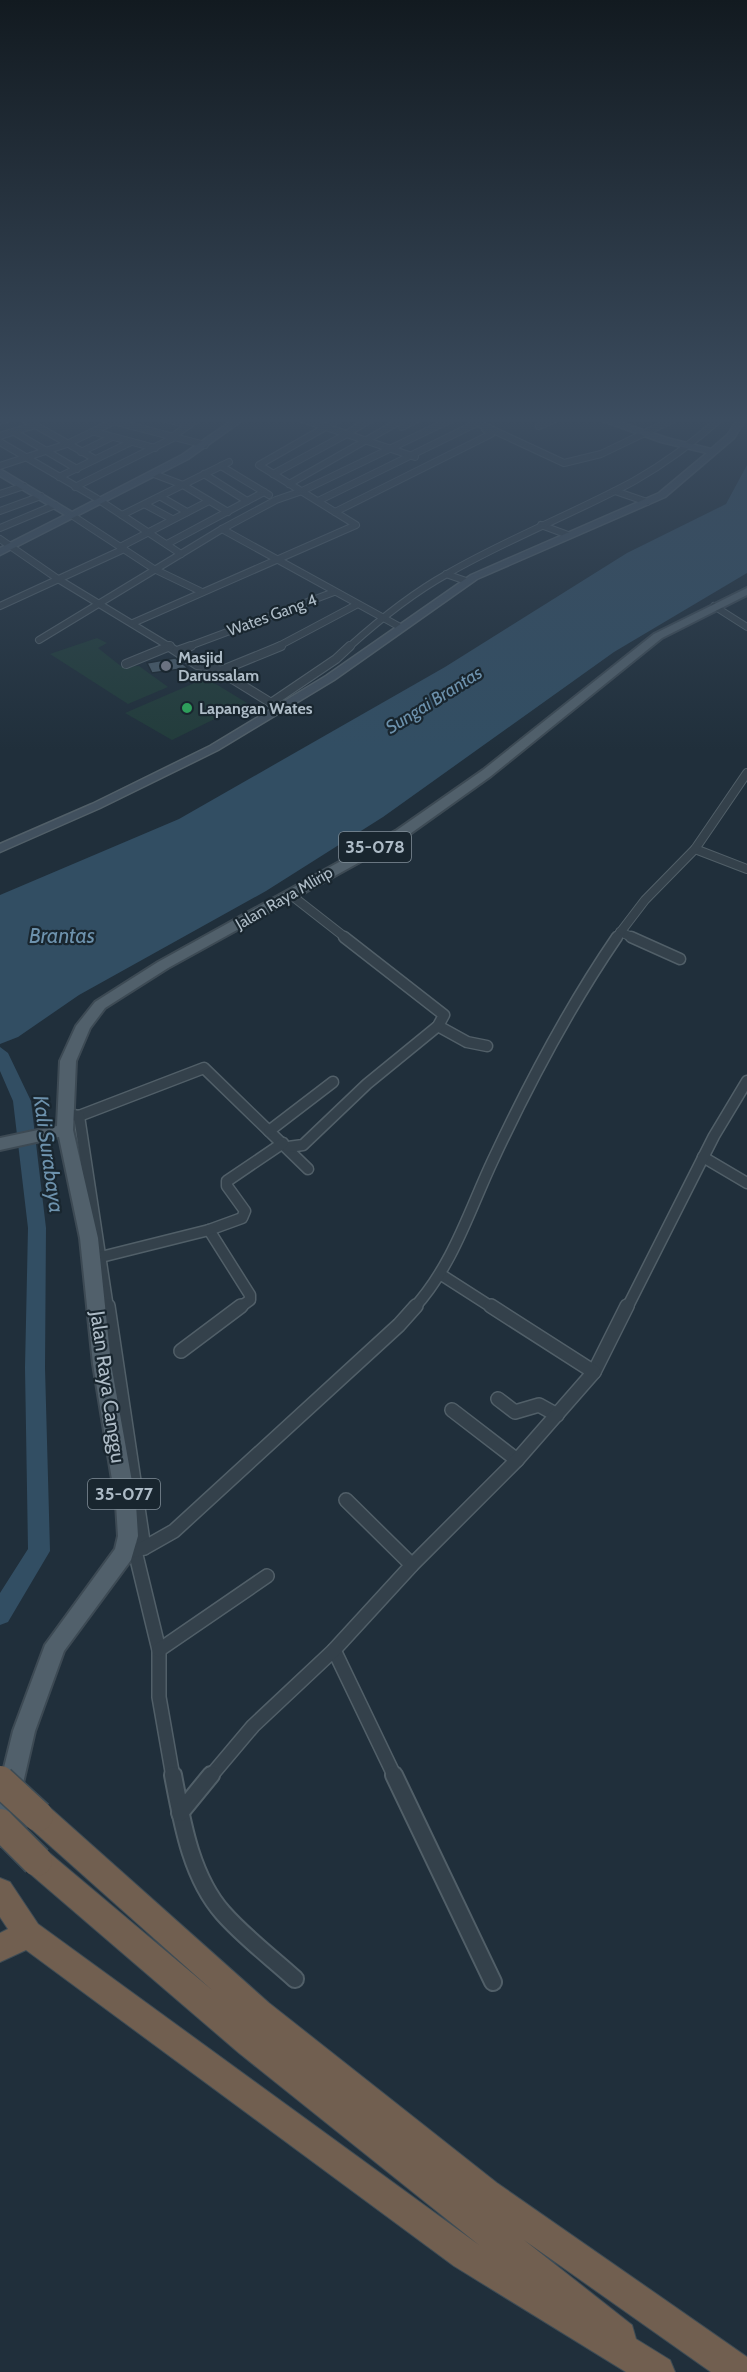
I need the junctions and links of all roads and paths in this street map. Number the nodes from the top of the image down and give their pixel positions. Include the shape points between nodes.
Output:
1 (49, 528) edge
2 (91, 528) edge
3 (143, 528) edge
4 (155, 528) edge
5 (198, 528) edge
6 (350, 528) edge
7 (536, 528) edge
8 (548, 528) edge
9 (585, 528) edge
10 (222, 529) joint
11 (149, 531) junction
12 (568, 535) junction
13 (0, 539) edge
14 (167, 544) junction
15 (11, 546) junction
16 (122, 548) junction
17 (0, 552) edge
18 (181, 554) junction
19 (275, 559) junction
20 (154, 569) junction
21 (446, 574) junction
22 (58, 579) junction
23 (466, 582) junction
24 (747, 591) edge
25 (202, 592) junction
26 (334, 592) junction
27 (99, 603) junction
28 (356, 604) junction
29 (0, 606) edge
30 (714, 606) junction
31 (381, 618) junction
32 (133, 623) junction
33 (400, 627) junction
34 (747, 627) edge
35 (39, 640) dead end
36 (173, 649) junction
37 (336, 658) junction
38 (350, 663) junction
39 (126, 664) dead end
40 (220, 671) junction
41 (271, 703) junction
42 (281, 709) junction
43 (747, 773) edge
44 (0, 848) edge
45 (695, 849) junction
46 (747, 869) edge
47 (291, 894) junction
48 (620, 932) junction
49 (680, 959) dead end
50 (438, 1026) junction
51 (486, 1046) dead end
52 (747, 1081) edge
53 (333, 1082) dead end
54 (79, 1116) junction
55 (65, 1122) junction
56 (269, 1131) junction
57 (0, 1144) edge
58 (285, 1145) junction
59 (703, 1157) junction
60 (308, 1169) dead end
61 (747, 1183) edge
62 (209, 1230) junction
63 (101, 1257) junction
64 (440, 1274) junction
65 (181, 1351) dead end
66 (594, 1372) junction
67 (498, 1400) dead end
68 (452, 1410) dead end
69 (557, 1415) junction
70 (517, 1460) junction
71 (346, 1500) dead end
72 (134, 1551) junction
73 (412, 1565) junction
74 (267, 1576) dead end
75 (159, 1650) junction
76 (334, 1650) junction
77 (0, 1780) edge
78 (180, 1813) junction
79 (0, 1824) edge
80 (0, 1832) edge
81 (0, 1892) edge
82 (28, 1934) junction
83 (0, 1948) edge
84 (295, 1979) dead end
85 (493, 1982) dead end
86 (658, 2372) edge
87 (664, 2372) edge
88 (740, 2372) edge

1 - 15 main road
2 - 16 street
3 - 11 street
4 - 11 street
5 - 14 street
6 - 19 street
7 - 21 street
8 - 12 street
9 - 12 main road
10 - 18 street
10 - 19 street
11 - 14 street
11 - 16 street
12 - 23 main road
13 - 15 street
14 - 18 street
15 - 17 main road
15 - 22 street
16 - 20 street
16 - 22 street
18 - 20 street
19 - 25 street
19 - 26 street
20 - 25 street
20 - 27 street
21 - 23 street
21 - 31 street
22 - 27 street
22 - 29 street
23 - 33 main road
24 - 30 main road, Jalan Raya Mlirip / 35-078
25 - 32 street
26 - 28 street
26 - 36 street, Wates Gang 4
27 - 32 street
27 - 35 street
28 - 31 street
28 - 40 street via 295,640
30 - 34 street
30 - 47 main road, Jalan Raya Mlirip / 35-078 via 658,636 487,773 424,818
31 - 33 street
31 - 37 street
32 - 36 street
33 - 38 main road
36 - 39 street, Wates Gang 4
36 - 40 street via 197,665
37 - 38 street
37 - 41 street
38 - 42 main road
40 - 41 street
41 - 42 street
42 - 44 main road via 166,773
43 - 45 street
45 - 46 street
45 - 48 street via 651,893
47 - 50 street via 440,1009 444,1017
47 - 55 main road, Jalan Raya Mlirip / 35-078 via 100,1005 83,1026 71,1051
48 - 49 street
48 - 64 street via 578,994 535,1075
50 - 51 street via 467,1042
50 - 58 street via 367,1084 303,1145
52 - 59 street
53 - 56 street
54 - 55 street
54 - 56 street via 203,1067
54 - 63 street
55 - 57 main road via 41,1136
55 - 72 main road, Jalan Raya Canggu / 35-077 via 89,1238 102,1364 128,1536
56 - 58 street
58 - 60 street
58 - 62 street via 226,1181 245,1216
59 - 61 street
59 - 66 street
62 - 63 street
62 - 65 street via 250,1300
63 - 72 street
64 - 66 street
64 - 72 street via 413,1311 174,1531
66 - 69 street
67 - 69 street via 515,1412 539,1405
68 - 70 street
69 - 70 street
70 - 73 street
71 - 73 street
72 - 75 street
72 - 80 main road via 56,1645 24,1731
73 - 76 street
74 - 75 street
75 - 78 street via 159,1697
76 - 78 street via 253,1726
76 - 85 street
77 - 88 highway, bridge via 259,2013 477,2187
78 - 84 street via 207,1889 223,1913
79 - 87 highway, bridge via 37,1862 250,2042
81 - 82 highway
82 - 83 highway
82 - 86 highway via 465,2255

